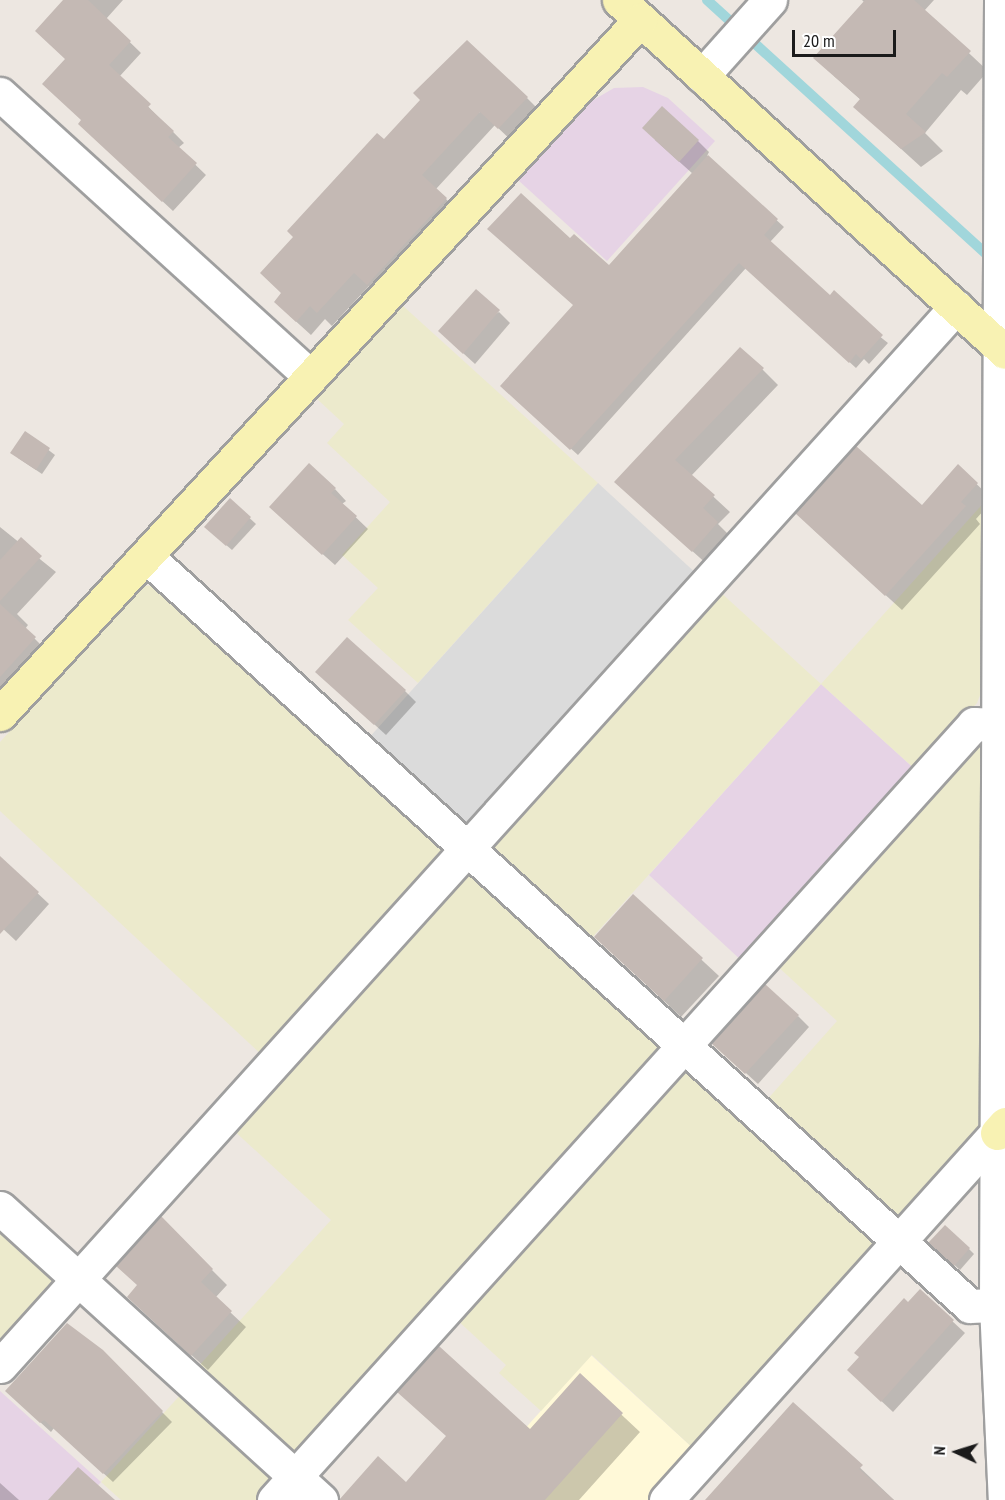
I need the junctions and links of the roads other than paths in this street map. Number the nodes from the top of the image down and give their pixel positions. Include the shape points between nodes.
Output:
1 (770, 0) edge
2 (1001, 0) edge
3 (630, 10) edge
4 (711, 66) junction
5 (0, 94) edge
6 (956, 307) junction
7 (1000, 338) edge
8 (311, 377) junction
9 (146, 556) junction
10 (0, 714) edge
11 (1000, 725) junction
12 (468, 849) junction
13 (684, 1046) junction
14 (1001, 1128) edge
15 (0, 1208) edge
16 (899, 1241) junction
17 (79, 1280) junction
18 (996, 1305) junction
19 (0, 1366) edge
20 (285, 1488) edge
21 (321, 1500) edge
22 (666, 1500) edge
23 (1005, 1500) edge

1 - 4 street
2 - 7 street
3 - 4 street
3 - 8 street
4 - 6 street
5 - 8 street
6 - 7 street
6 - 12 street
7 - 11 street
8 - 9 street
9 - 10 street
9 - 12 street
11 - 13 street via 974,724
11 - 14 street
12 - 13 street
12 - 17 street
13 - 16 street
13 - 20 street
14 - 16 street
14 - 18 street
15 - 17 street
16 - 18 street via 970,1306
16 - 22 street
17 - 19 street
17 - 20 street
18 - 23 street
20 - 21 street

